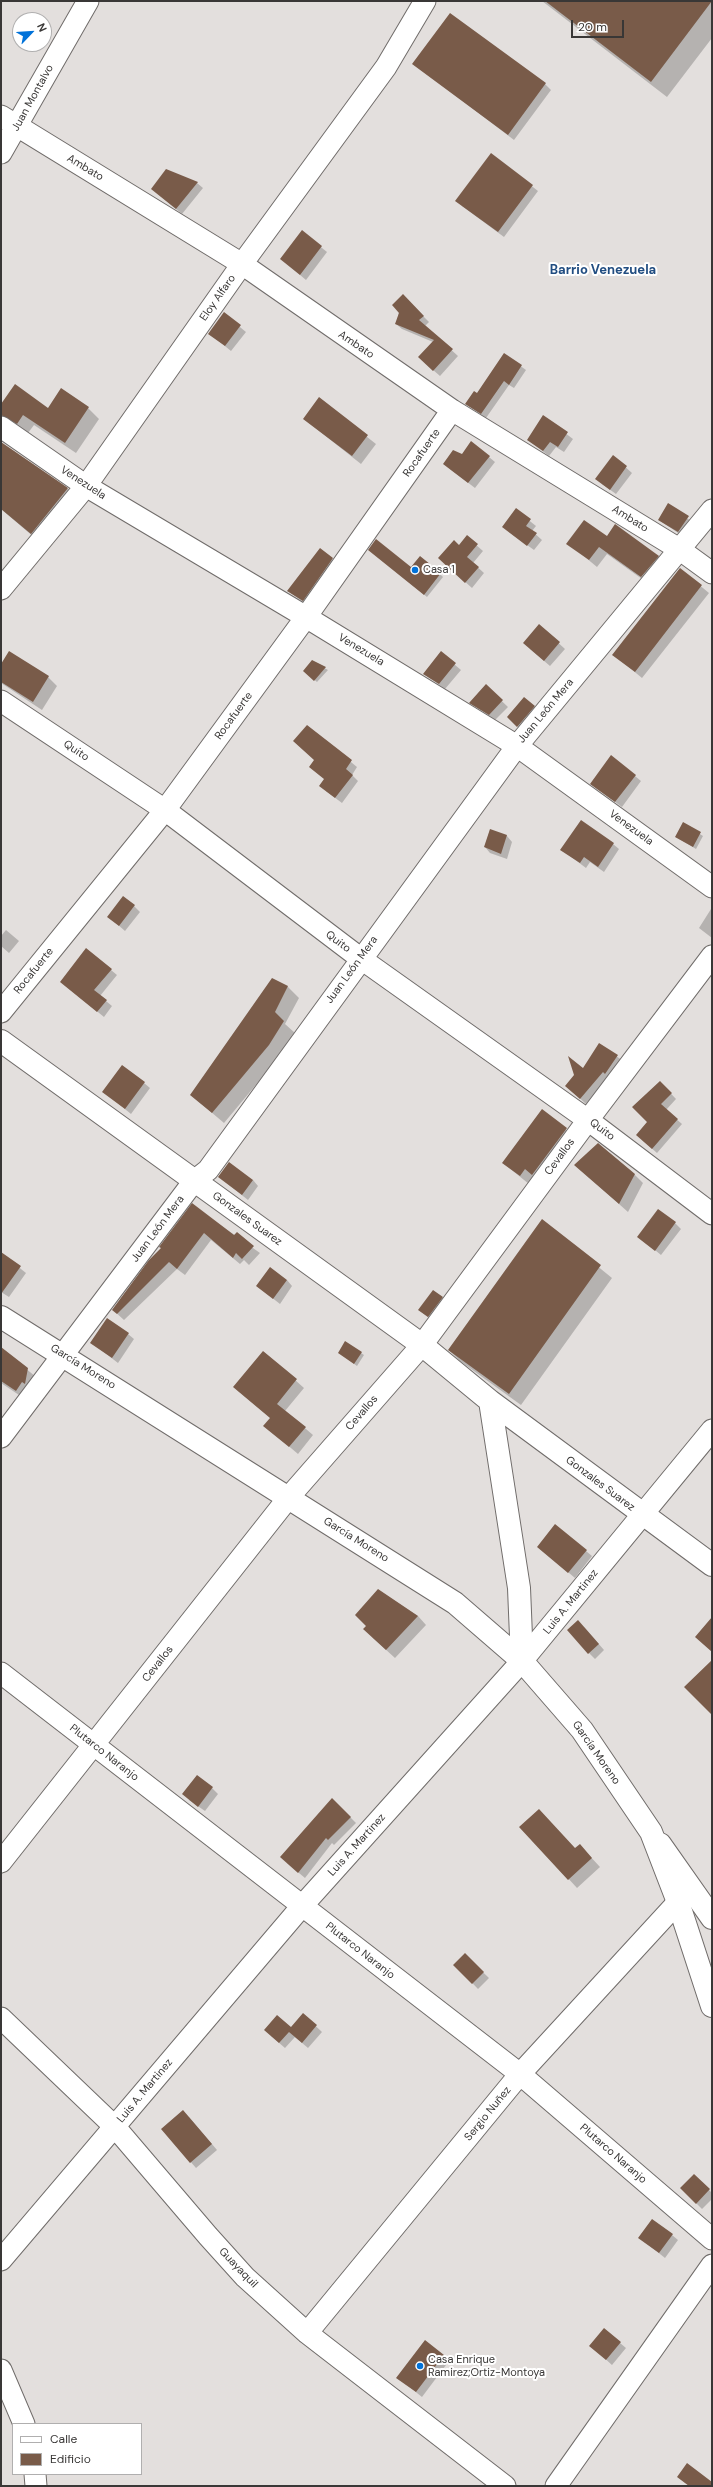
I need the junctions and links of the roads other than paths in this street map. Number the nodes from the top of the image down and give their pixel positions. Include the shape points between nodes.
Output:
1 (88, 1) edge
2 (425, 1) edge
3 (9, 121) edge
4 (1, 153) edge
5 (242, 264) junction
6 (452, 410) junction
7 (1, 427) edge
8 (86, 486) junction
9 (712, 510) edge
10 (680, 549) junction
11 (712, 573) edge
12 (1, 589) edge
13 (306, 617) junction
14 (1, 701) edge
15 (517, 746) junction
16 (165, 810) junction
17 (712, 887) edge
18 (712, 956) edge
19 (360, 958) junction
20 (1, 1012) edge
21 (1, 1041) edge
22 (588, 1120) junction
23 (194, 1181) junction
24 (712, 1214) edge
25 (1, 1316) edge
26 (422, 1345) junction
27 (64, 1355) junction
28 (490, 1401) junction
29 (712, 1430) edge
30 (1, 1437) edge
31 (289, 1497) junction
32 (642, 1514) junction
33 (712, 1565) edge
34 (522, 1661) junction
35 (1, 1673) edge
36 (94, 1745) junction
37 (651, 1832) junction
38 (1, 1862) edge
39 (678, 1902) junction
40 (302, 1906) junction
41 (712, 1918) edge
42 (712, 2006) edge
43 (1, 2018) edge
44 (520, 2074) junction
45 (115, 2127) junction
46 (712, 2239) edge
47 (1, 2260) edge
48 (712, 2265) edge
49 (307, 2333) junction
50 (1, 2370) edge
51 (24, 2423) edge
52 (35, 2475) edge
53 (36, 2486) edge
54 (505, 2486) edge
55 (556, 2486) edge

1 - 3 street, Juan Montalvo
2 - 5 street, Eloy Alfaro via 386,67
3 - 4 street, Juan Montalvo
3 - 5 street, Ambato
5 - 6 street, Ambato
5 - 8 street, Eloy Alfaro
6 - 10 street, Ambato
6 - 13 street, Rocafuerte
7 - 8 street, Venezuela
8 - 12 street, Eloy Alfaro
8 - 13 street, Venezuela
9 - 10 street, Juan León Mera
10 - 11 street, Ambato
10 - 15 street, Juan León Mera
13 - 15 street, Venezuela
13 - 16 street, Rocafuerte
14 - 16 street, Quito
15 - 17 street, Venezuela
15 - 19 street, Juan León Mera
16 - 19 street, Quito
16 - 20 street, Rocafuerte
18 - 22 street, Cevallos
19 - 22 street, Quito
19 - 23 street, Juan León Mera via 208,1170
21 - 23 main road, Gonzales Suarez
22 - 24 street, Quito
22 - 26 street, Cevallos
23 - 26 main road, Gonzales Suarez
23 - 27 street, Juan León Mera
25 - 27 main road, García Moreno
26 - 28 main road, Gonzales Suarez
26 - 31 street, Cevallos
27 - 30 street, Juan León Mera
27 - 31 main road, García Moreno
28 - 32 main road, Gonzales Suarez
28 - 34 main road via 519,1588
29 - 32 street, Luis A. Martinez
31 - 34 main road, García Moreno via 455,1603
31 - 36 street, Cevallos
32 - 33 main road, Gonzales Suarez
32 - 34 street, Luis A. Martinez
34 - 37 main road, García Moreno via 582,1730
34 - 40 street, Luis A. Martinez
35 - 36 street, Plutarco Naranjo
36 - 38 street, Cevallos
36 - 40 street, Plutarco Naranjo
37 - 39 main road
37 - 41 main road
39 - 42 main road
39 - 44 street, Sergio Nuñez
40 - 44 street, Plutarco Naranjo
40 - 45 street, Luis A. Martinez
43 - 45 street, Guayaquil
44 - 46 street, Plutarco Naranjo
44 - 49 street, Sergio Nuñez
45 - 47 street, Luis A. Martinez
45 - 49 street, Guayaquil via 245,2277
48 - 55 street
49 - 54 street, Guayaquil
50 - 51 street
52 - 53 street

